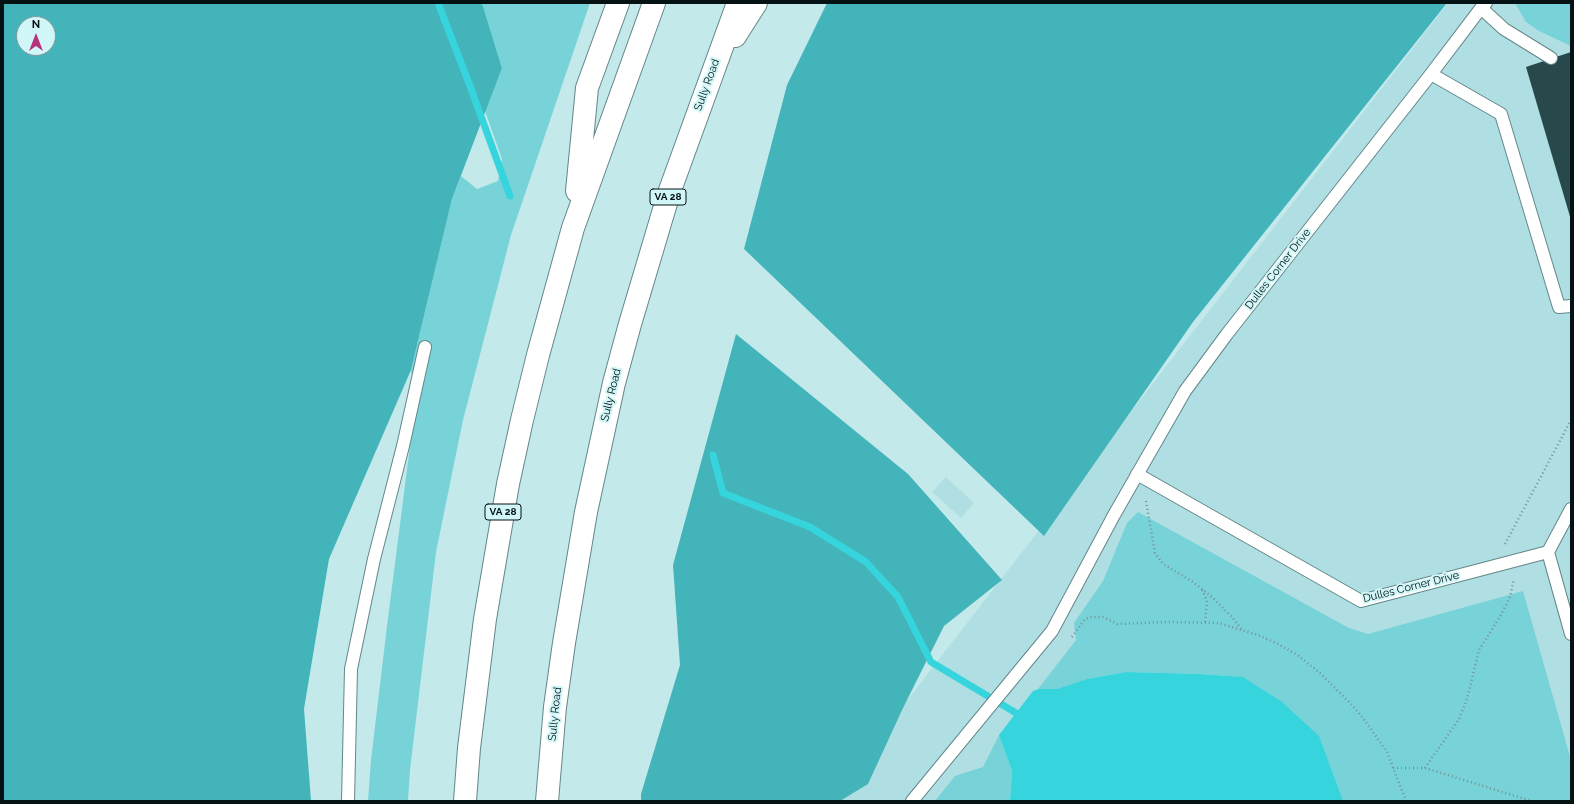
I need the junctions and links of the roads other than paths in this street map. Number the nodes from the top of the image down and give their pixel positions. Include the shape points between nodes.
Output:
1 (618, 3) edge
2 (654, 3) edge
3 (738, 3) edge
4 (756, 3) edge
5 (1483, 5) edge
6 (1551, 58) dead end
7 (712, 73) junction
8 (1431, 74) junction
9 (573, 228) junction
10 (1571, 306) edge
11 (425, 347) dead end
12 (1137, 474) junction
13 (1571, 510) edge
14 (1548, 552) junction
15 (1571, 634) edge
16 (348, 801) edge
17 (465, 801) edge
18 (547, 801) edge
19 (912, 801) edge

1 - 9 highway via 587,88
2 - 9 highway, VA 28
3 - 7 highway, Sully Road / VA 28
4 - 7 highway
5 - 6 lane via 1504,29
5 - 8 lane, Dulles Corner Drive
7 - 18 highway, Sully Road / VA 28 via 650,254 598,449 564,643
8 - 10 lane via 1501,114 1559,307
8 - 12 lane, Dulles Corner Drive via 1185,391
9 - 17 highway, VA 28 via 538,355 508,484 482,640
11 - 16 lane via 351,669
12 - 14 lane, Dulles Corner Drive via 1361,601
12 - 19 lane, Dulles Corner Drive via 1052,631
13 - 14 lane
14 - 15 lane

